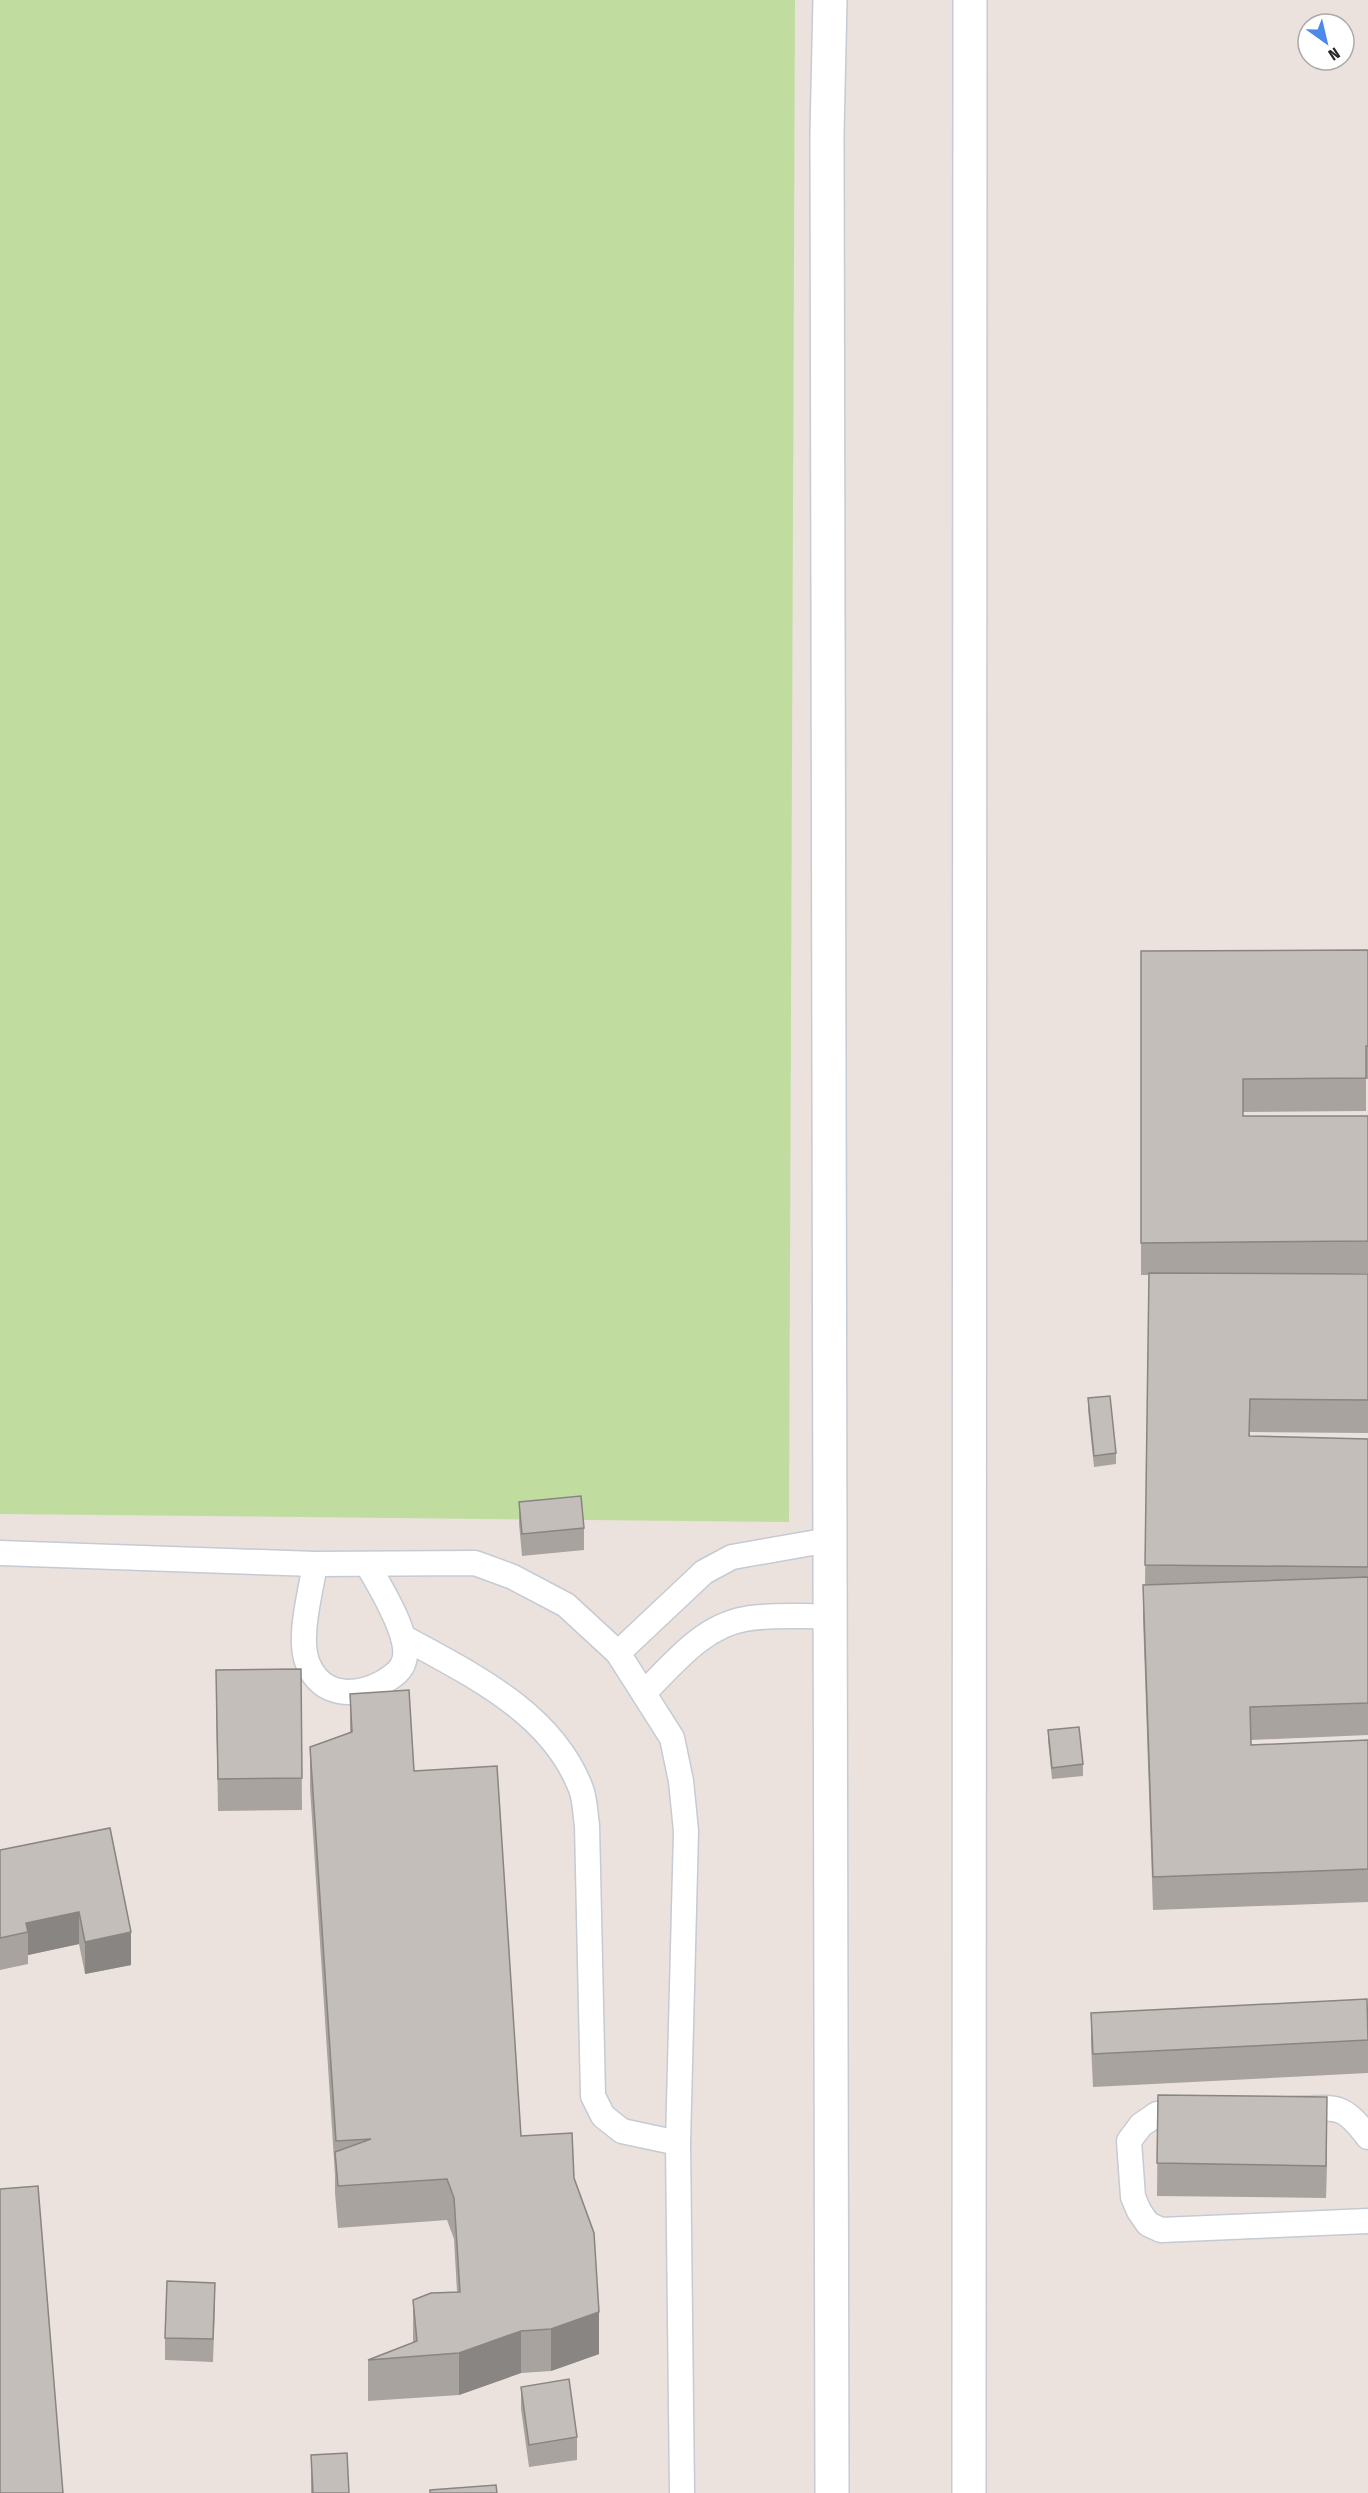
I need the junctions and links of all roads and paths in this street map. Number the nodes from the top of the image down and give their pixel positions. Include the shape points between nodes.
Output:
1 (830, 0) edge
2 (969, 0) edge
3 (829, 1540) junction
4 (0, 1553) edge
5 (315, 1564) junction
6 (367, 1564) junction
7 (829, 1616) junction
8 (403, 1636) junction
9 (618, 1653) junction
10 (645, 1692) junction
11 (1271, 2109) edge
12 (1215, 2111) edge
13 (1368, 2137) edge
14 (678, 2143) junction
15 (1368, 2221) edge
16 (682, 2493) edge
17 (832, 2493) edge
18 (969, 2493) edge

1 - 3 street
2 - 18 street
3 - 7 street
3 - 9 lane via 732,1557 704,1572
4 - 5 lane
5 - 6 lane
5 - 8 lane via 303,1644 308,1665 320,1681 335,1691 355,1693 376,1686 395,1675 405,1660
6 - 8 lane
6 - 9 lane via 475,1563 513,1577 566,1605
7 - 10 lane via 744,1619 720,1628 695,1642
7 - 17 street
8 - 14 lane via 481,1681 525,1712 571,1767 582,1791 587,1825 593,2096 603,2116 622,2131
9 - 10 lane
10 - 14 lane via 672,1738 686,1832
11 - 13 lane via 1339,2108
12 - 15 lane via 1157,2114 1129,2141 1133,2197 1148,2224 1161,2230
14 - 16 lane

